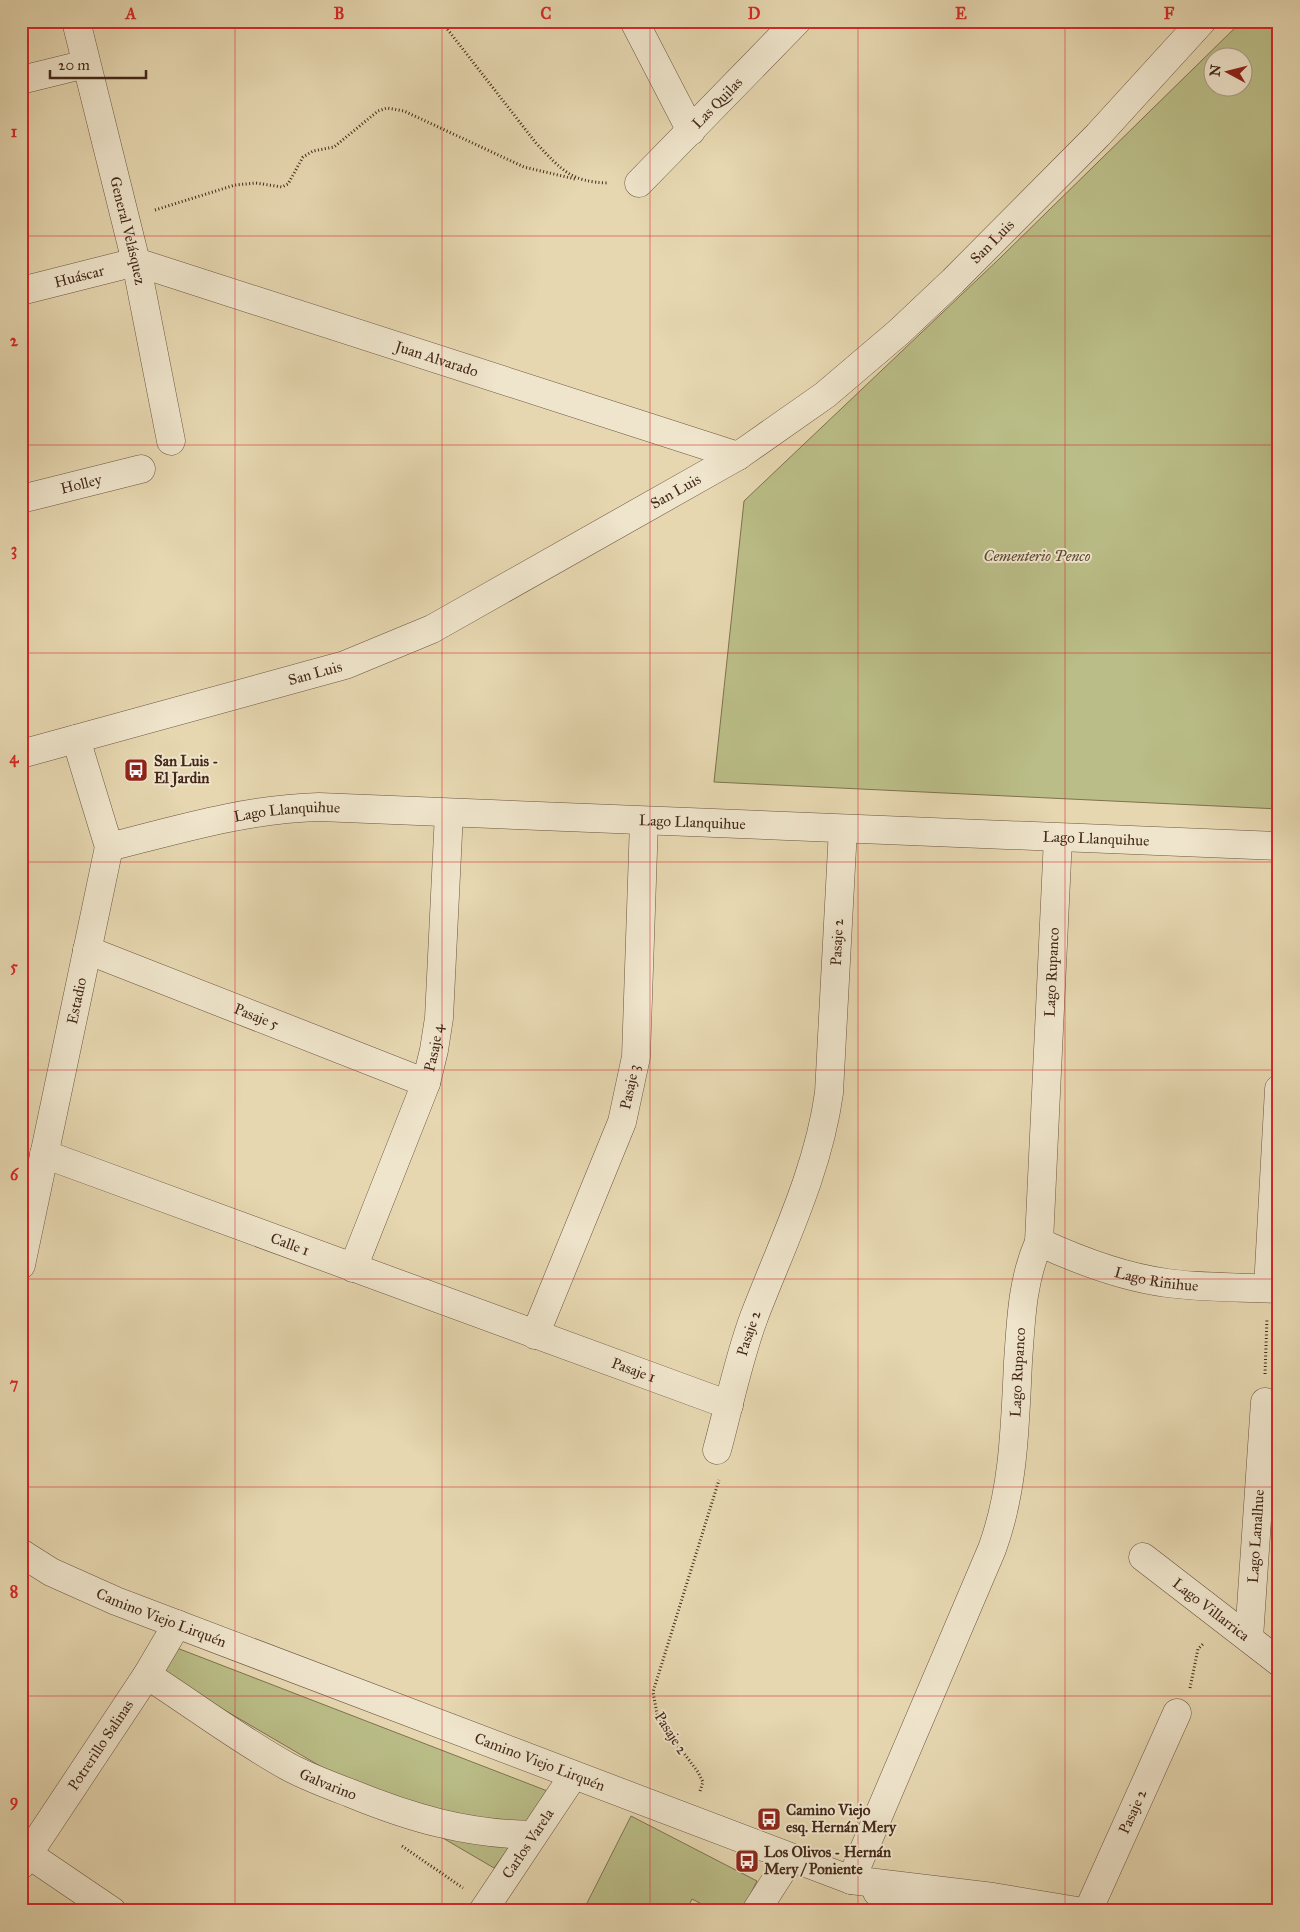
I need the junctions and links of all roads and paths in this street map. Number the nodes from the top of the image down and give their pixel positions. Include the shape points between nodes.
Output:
1 (76, 21) edge
2 (271, 21) edge
3 (299, 21) edge
4 (441, 21) edge
5 (634, 21) edge
6 (797, 21) edge
7 (1202, 21) edge
8 (86, 64) junction
9 (21, 80) edge
10 (691, 131) junction
11 (575, 178) junction
12 (640, 183) joint
13 (126, 219) junction
14 (136, 262) junction
15 (21, 291) edge
16 (170, 442) dead end
17 (738, 456) junction
18 (141, 469) dead end
19 (21, 499) edge
20 (76, 739) junction
21 (21, 754) edge
22 (448, 813) junction
23 (644, 821) junction
24 (843, 829) junction
25 (1058, 838) junction
26 (1279, 846) edge
27 (109, 847) junction
28 (87, 950) junction
29 (426, 1083) junction
30 (1279, 1088) edge
31 (44, 1154) junction
32 (1039, 1242) junction
33 (21, 1265) edge
34 (353, 1268) junction
35 (1273, 1288) edge
36 (536, 1336) junction
37 (1264, 1402) joint
38 (729, 1405) junction
39 (716, 1450) joint
40 (21, 1553) edge
41 (1143, 1557) dead end
42 (1225, 1620) junction
43 (177, 1624) junction
44 (1249, 1638) junction
45 (1279, 1662) edge
46 (147, 1675) junction
47 (1176, 1713) joint
48 (573, 1776) junction
49 (686, 1818) junction
50 (533, 1835) junction
51 (790, 1858) junction
52 (25, 1859) edge
53 (851, 1880) junction
54 (1063, 1910) edge
55 (112, 1911) edge
56 (483, 1911) edge
57 (756, 1911) edge
58 (920, 1911) edge
59 (1088, 1911) edge

1 - 8 street, General Velásquez
2 - 3 path via 274,27
4 - 11 path via 536,143
5 - 10 street
6 - 10 street, Las Quilas
7 - 17 street, San Luis via 1098,135 899,332 825,395
8 - 9 street
8 - 13 street, General Velásquez
10 - 12 street, Las Quilas
11 - 12 path via 589,182
11 - 13 path via 524,167 404,111 387,108 371,116 334,147 303,157 288,184 282,187 256,183 235,185
13 - 14 street, General Velásquez
14 - 15 street, Huáscar
14 - 16 street, General Velásquez
14 - 17 street, Juan Alvarado
17 - 20 street, San Luis via 449,620 386,650 344,665
18 - 19 street, Holley
20 - 21 street, San Luis
20 - 27 street, Estadio
22 - 23 street, Lago Llanquihue
22 - 27 street, Lago Llanquihue via 319,807 265,810 237,814
22 - 29 street, Pasaje 4 via 439,1018
23 - 24 street, Lago Llanquihue
23 - 36 street, Pasaje 3 via 636,1058 630,1092 622,1122
24 - 25 street, Lago Llanquihue
24 - 38 street, Pasaje 2 via 826,1120 809,1176 741,1358
25 - 26 street, Lago Llanquihue
25 - 32 street, Lago Rupanco
27 - 28 street, Estadio
28 - 29 street, Pasaje 5
28 - 31 street, Estadio
29 - 34 street, Pasaje 4
30 - 35 street
31 - 33 street, Estadio
31 - 34 street, Calle 1
32 - 35 street, Lago Riñihue via 1096,1266 1138,1278 1194,1286
32 - 53 street, Lago Rupanco via 1024,1286 1013,1454 1000,1528
34 - 36 street, Calle 1
35 - 37 path
36 - 38 street, Pasaje 1
37 - 44 street, Lago Lanalhue
38 - 39 street, Pasaje 2
39 - 49 path, Pasaje 2 via 721,1473 654,1692 662,1724 702,1782
40 - 43 street, Camino Viejo Lirquén via 76,1584
41 - 42 street, Lago Villarrica
42 - 44 street, Lago Villarrica
42 - 47 path via 1198,1649 1191,1686
43 - 46 street, Potrerillo Salinas
43 - 48 street, Camino Viejo Lirquén
44 - 45 street, Lago Villarrica
46 - 50 street, Galvarino via 287,1766 327,1784 444,1826
46 - 52 street, Potrerillo Salinas
47 - 59 street, Pasaje 2
48 - 49 street, Camino Viejo Lirquén
48 - 50 street, Carlos Varela
49 - 51 street, Camino Viejo Lirquén
50 - 56 street, Carlos Varela
51 - 53 street, Camino Viejo Lirquén
51 - 57 street
52 - 55 street
53 - 54 street, Camino Viejo Lirquén via 993,1897
53 - 58 street

